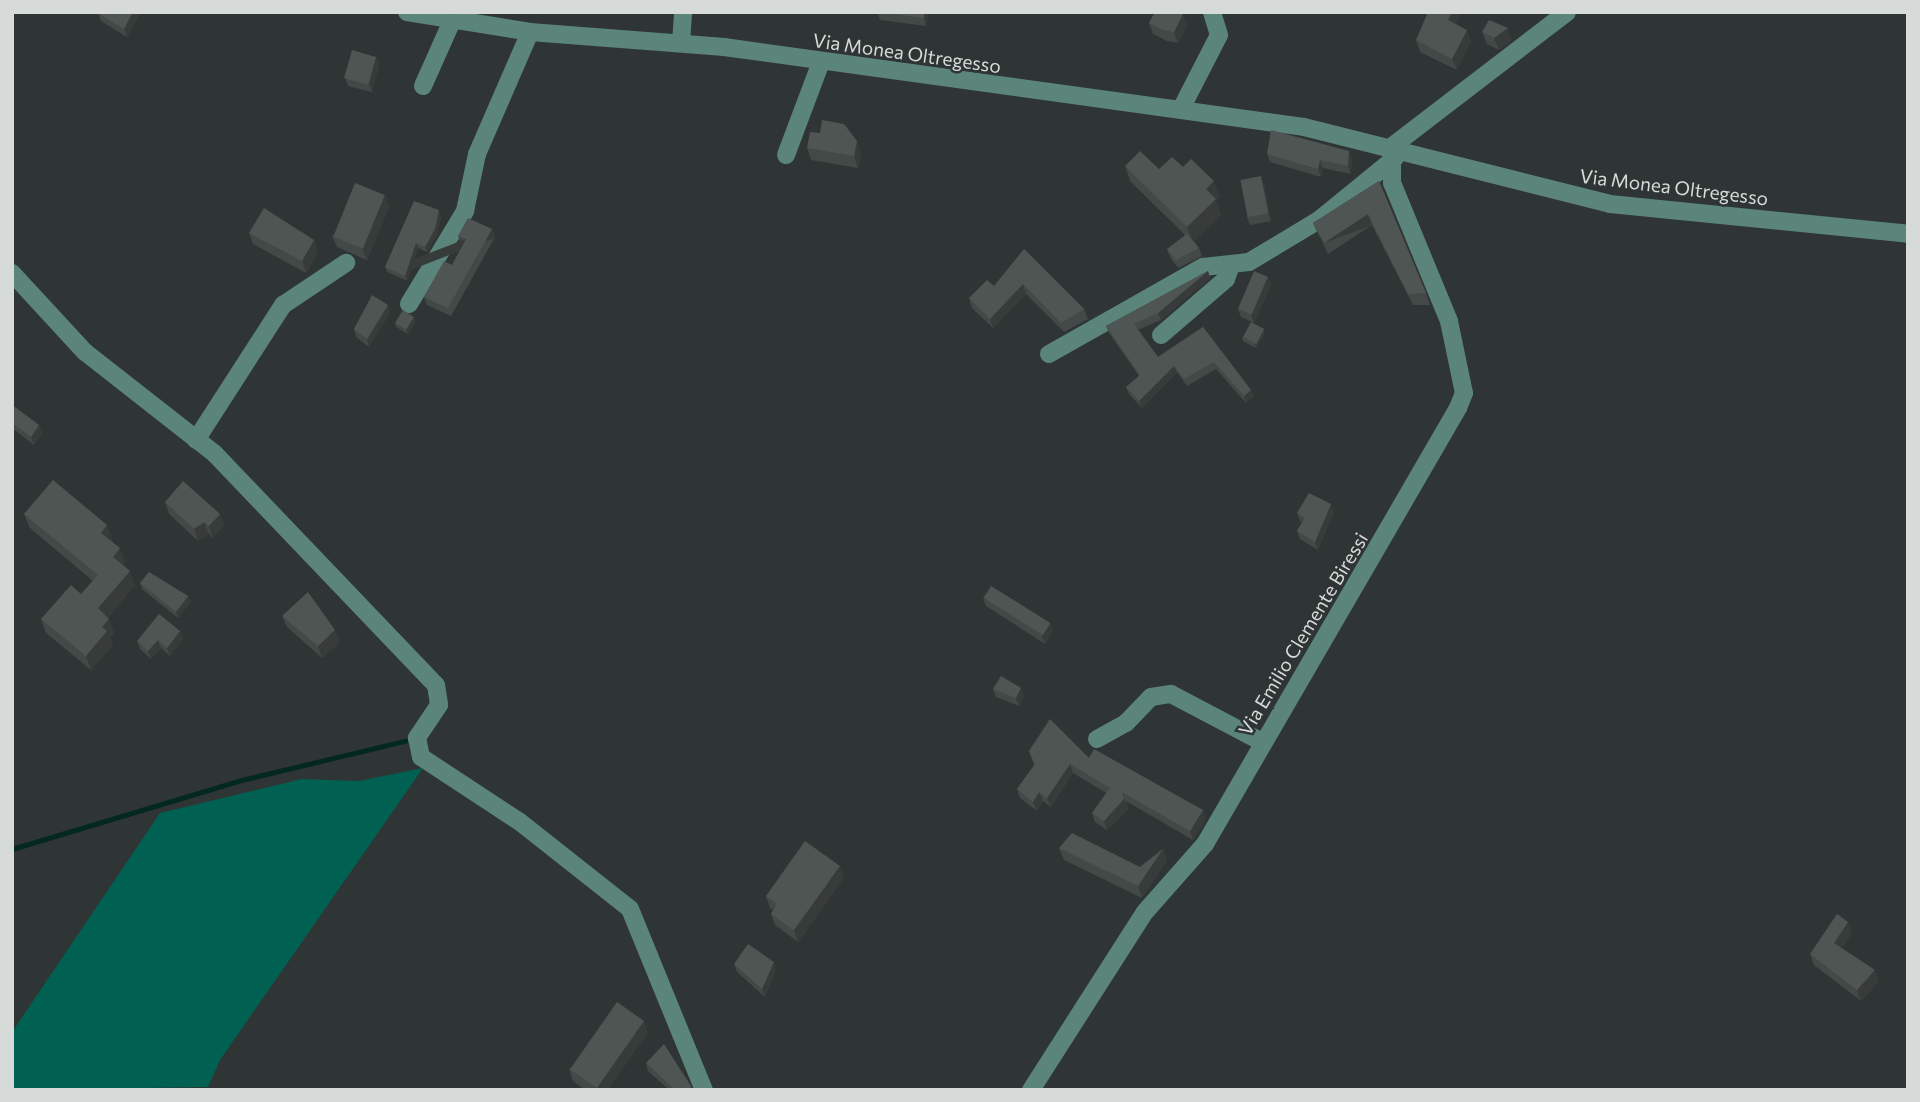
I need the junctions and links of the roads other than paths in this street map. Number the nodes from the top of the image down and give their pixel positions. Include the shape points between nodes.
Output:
1 (407, 12) edge
2 (683, 12) edge
3 (1212, 12) edge
4 (1567, 12) edge
5 (451, 23) junction
6 (530, 32) junction
7 (681, 43) junction
8 (821, 62) junction
9 (423, 86) dead end
10 (1181, 109) junction
11 (1393, 154) junction
12 (786, 155) dead end
13 (1384, 179) junction
14 (1908, 234) edge
15 (346, 263) dead end
16 (1230, 268) junction
17 (12, 273) edge
18 (409, 304) dead end
19 (1161, 335) dead end
20 (1049, 354) dead end
21 (196, 440) junction
22 (1097, 739) dead end
23 (1262, 743) junction
24 (704, 1090) edge
25 (1031, 1090) edge

1 - 5 street, Via Monea Oltregesso
2 - 7 street
3 - 10 street via 1219,35
4 - 11 street
5 - 6 street, Via Monea Oltregesso
5 - 9 street
6 - 7 street, Via Monea Oltregesso
6 - 18 street via 477,154 465,211
7 - 8 street, Via Monea Oltregesso
8 - 10 street, Via Monea Oltregesso
8 - 12 street
10 - 11 street, Via Monea Oltregesso via 1304,127
11 - 13 street, Via Emilio Clemente Biressi
11 - 14 street, Via Monea Oltregesso via 1610,204
13 - 16 street
13 - 23 street, Via Emilio Clemente Biressi via 1449,321 1464,393 1419,482
15 - 21 street via 283,305
16 - 19 street via 1226,279
16 - 20 street via 1203,267
17 - 21 street via 85,352
21 - 24 street via 436,685 439,705 417,738 421,757 520,822 630,909 676,1031
22 - 23 street via 1126,723 1152,697 1171,694
23 - 25 street, Via Emilio Clemente Biressi via 1205,844 1145,912

